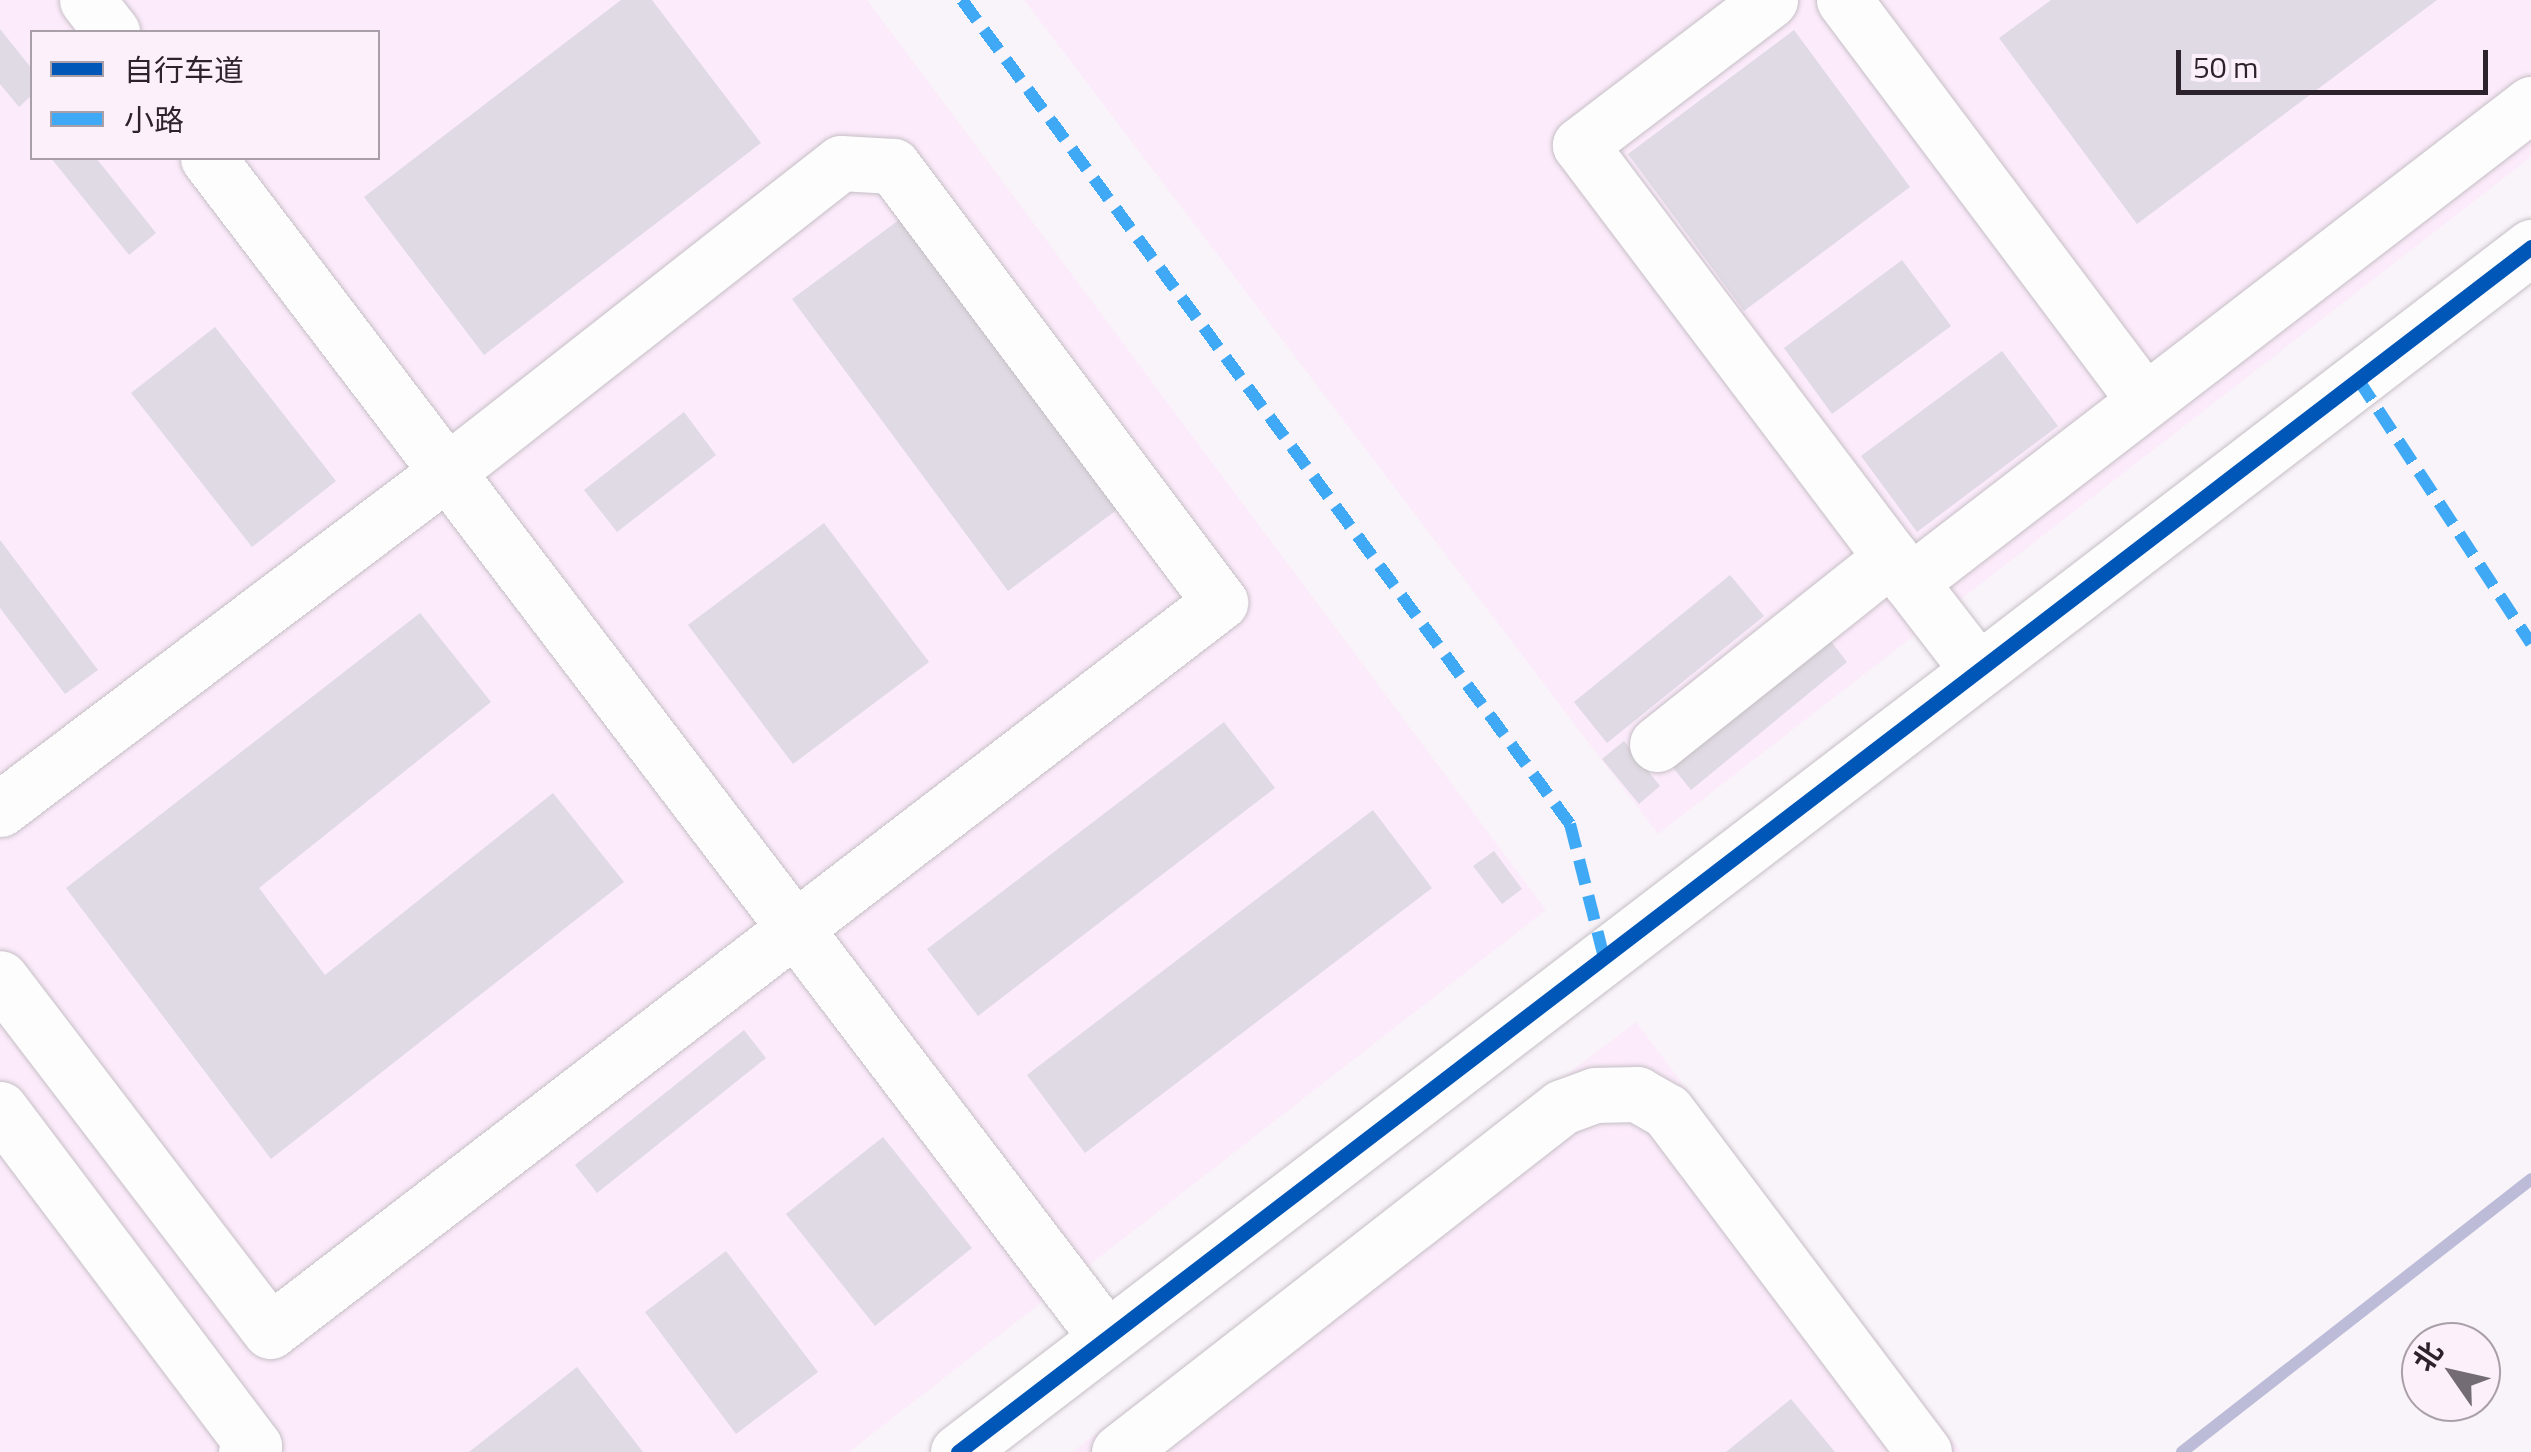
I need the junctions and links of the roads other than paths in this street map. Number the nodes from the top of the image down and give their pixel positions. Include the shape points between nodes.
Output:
1 (87, 0) edge
2 (1770, 0) edge
3 (1844, 0) edge
4 (110, 30) edge
5 (2531, 104) edge
6 (210, 160) edge
7 (2531, 247) edge
8 (2145, 401) junction
9 (448, 471) junction
10 (1901, 569) junction
11 (1978, 670) junction
12 (1657, 744) dead end
13 (0, 808) edge
14 (796, 928) junction
15 (0, 978) edge
16 (0, 1109) edge
17 (1107, 1338) junction
18 (246, 1452) edge
19 (958, 1452) edge
20 (1118, 1452) edge
21 (1924, 1452) edge

1 - 4 street
2 - 10 street via 1580,145
3 - 8 street
5 - 8 street
6 - 9 street
7 - 11 street
8 - 10 street
9 - 13 street
9 - 14 street
9 - 14 street via 841,163 894,166 1220,602
10 - 11 street
10 - 12 street
11 - 17 street
14 - 15 street via 270,1331
14 - 17 street
16 - 18 street via 254,1446
17 - 19 street
20 - 21 street via 1562,1107 1595,1094 1638,1094 1667,1111

